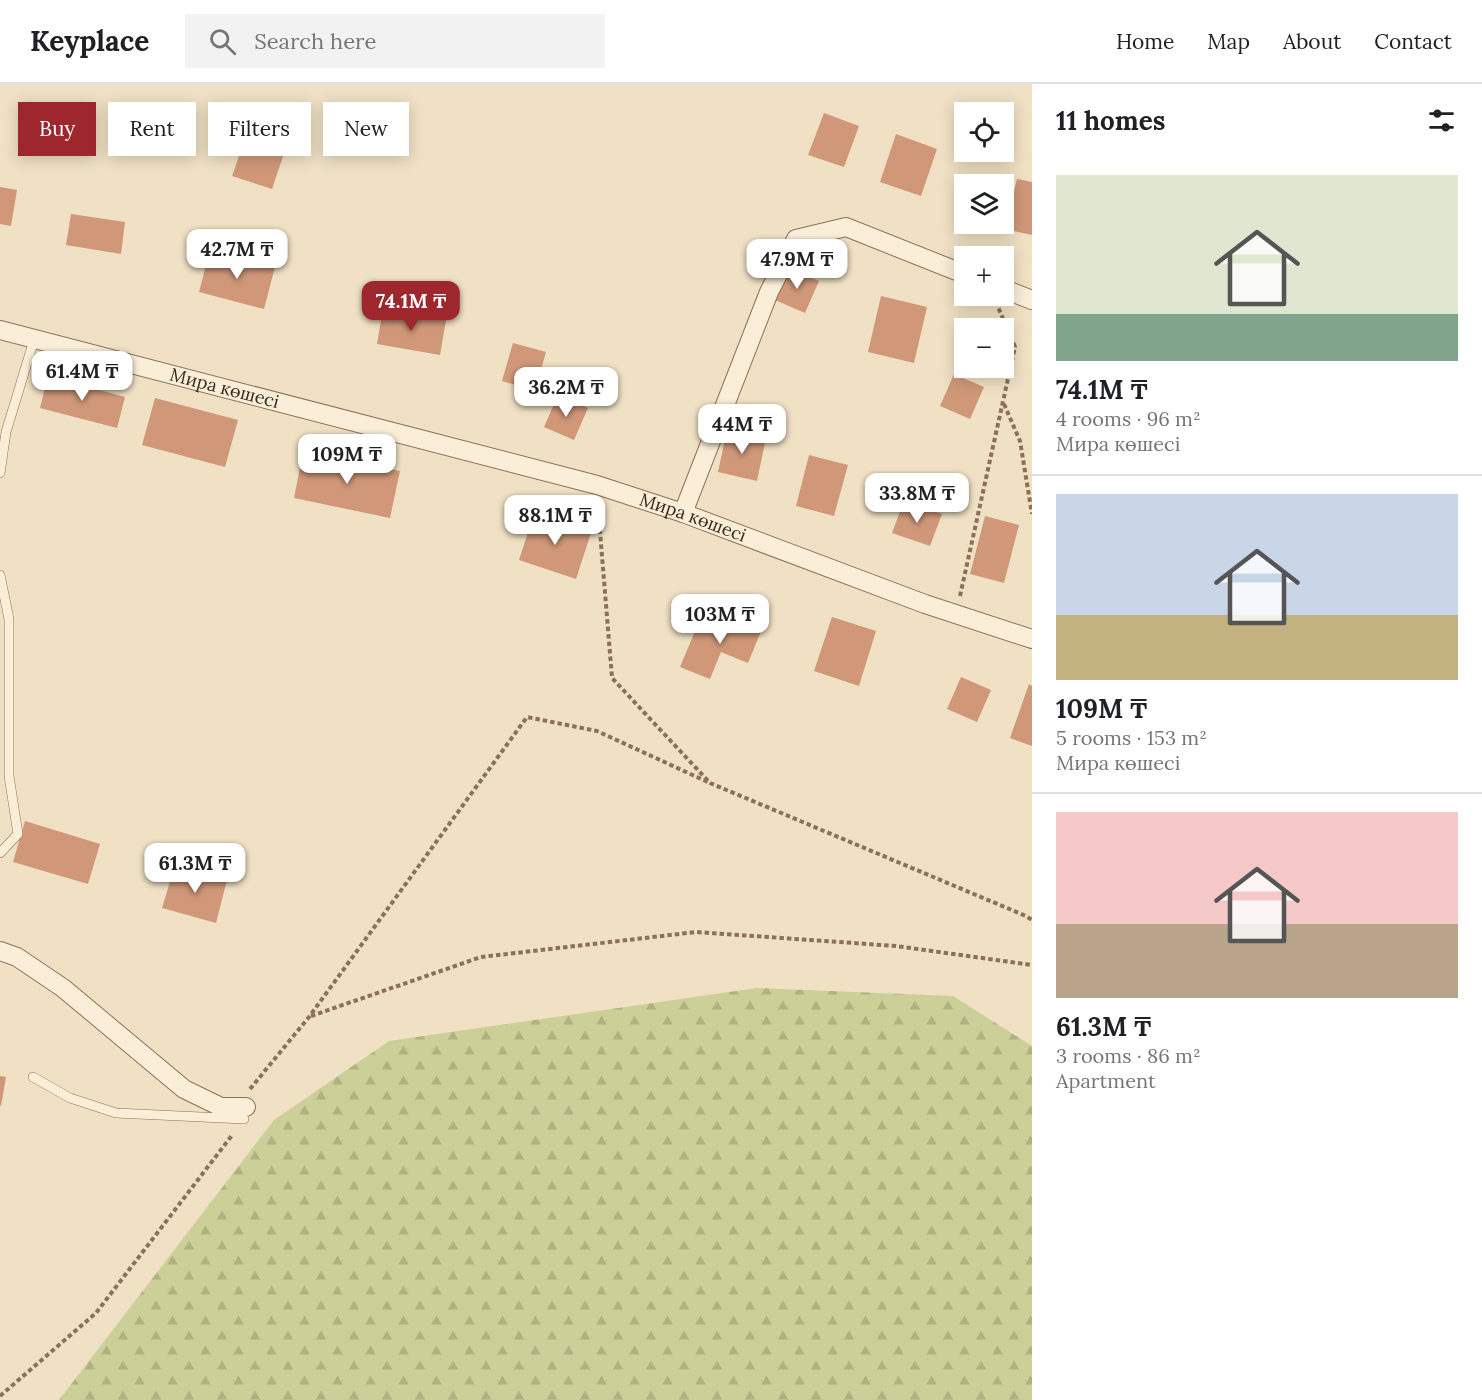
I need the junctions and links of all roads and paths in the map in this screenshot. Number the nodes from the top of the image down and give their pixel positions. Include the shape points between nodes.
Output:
1 (954, 270) edge
2 (1014, 298) edge
3 (1032, 300) edge
4 (1003, 306) edge
5 (0, 330) edge
6 (34, 340) junction
7 (1003, 404) junction
8 (0, 473) edge
9 (597, 485) junction
10 (684, 513) junction
11 (1032, 514) edge
12 (0, 575) edge
13 (959, 600) dead end
14 (1032, 639) edge
15 (710, 783) junction
16 (0, 854) edge
17 (1032, 919) edge
18 (0, 951) edge
19 (1032, 965) edge
20 (309, 1017) junction
21 (33, 1077) dead end
22 (245, 1113) junction
23 (0, 1396) edge

1 - 10 street via 846,228 796,239 770,292
2 - 3 street
4 - 7 path via 1015,347
5 - 6 street, Мира көшесі
6 - 8 lane via 6,432
6 - 9 street, Мира көшесі
7 - 11 path via 1020,441
7 - 13 path
9 - 10 street, Мира көшесі
9 - 15 path via 612,678
10 - 14 street, Мира көшесі via 925,604
12 - 16 lane via 9,619 9,776 18,834
15 - 17 path
15 - 20 path via 597,730 527,717
18 - 22 street via 17,957 63,988 184,1089 221,1107
19 - 20 path via 896,946 696,932 481,957
20 - 22 path via 249,1091
21 - 22 lane via 70,1098 116,1113
22 - 23 path via 96,1313

